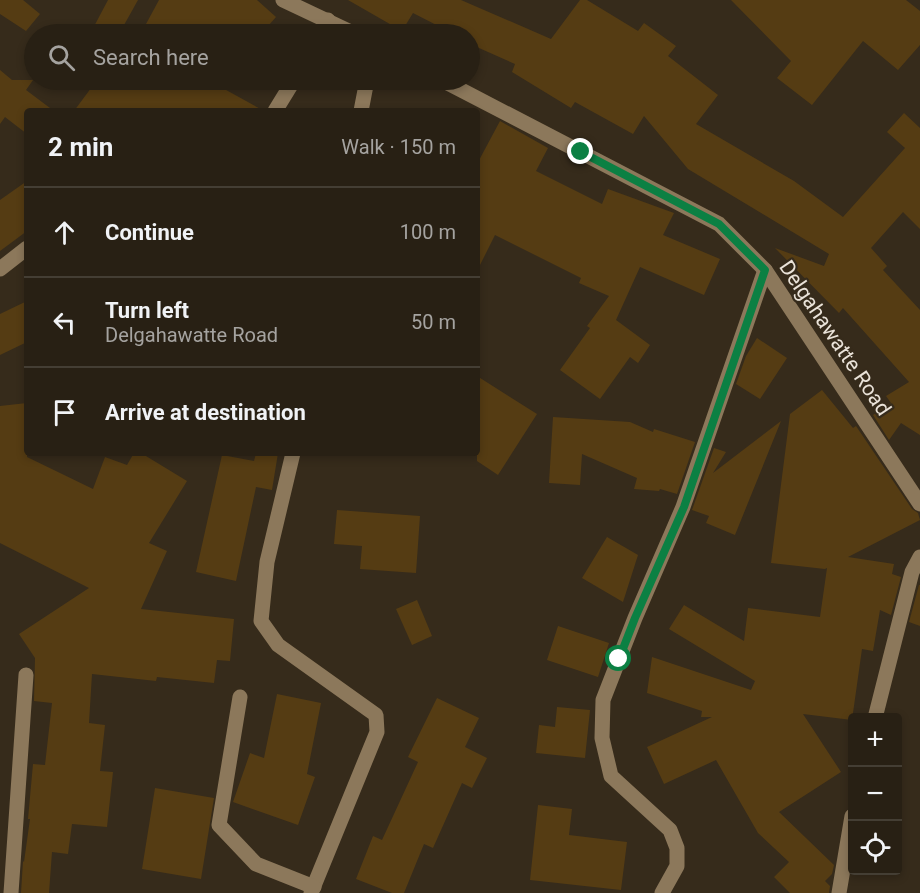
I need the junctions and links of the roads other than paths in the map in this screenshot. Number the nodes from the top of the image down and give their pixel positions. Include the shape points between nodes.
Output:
1 (283, 0) edge
2 (328, 20) junction
3 (326, 24) edge
4 (336, 24) edge
5 (288, 90) edge
6 (365, 90) edge
7 (461, 90) edge
8 (277, 108) edge
9 (362, 108) edge
10 (24, 250) edge
11 (0, 269) edge
12 (765, 270) junction
13 (292, 456) edge
14 (920, 504) edge
15 (920, 557) edge
16 (26, 675) dead end
17 (240, 698) dead end
18 (876, 713) edge
19 (851, 821) edge
20 (312, 890) edge
21 (11, 893) edge
22 (662, 893) edge
23 (839, 893) edge

1 - 2 street
2 - 3 street
2 - 4 street
5 - 8 street
6 - 9 street
7 - 12 street, Delgahawatte Road via 719,224
10 - 11 street
12 - 14 street, Delgahawatte Road
12 - 22 street via 684,507 603,700 602,738 611,776 670,830 677,848 677,866
13 - 20 street via 267,562 261,621 278,645 376,715 377,732
15 - 18 street via 912,572
16 - 21 street
17 - 20 street via 219,825 256,864
19 - 23 street

